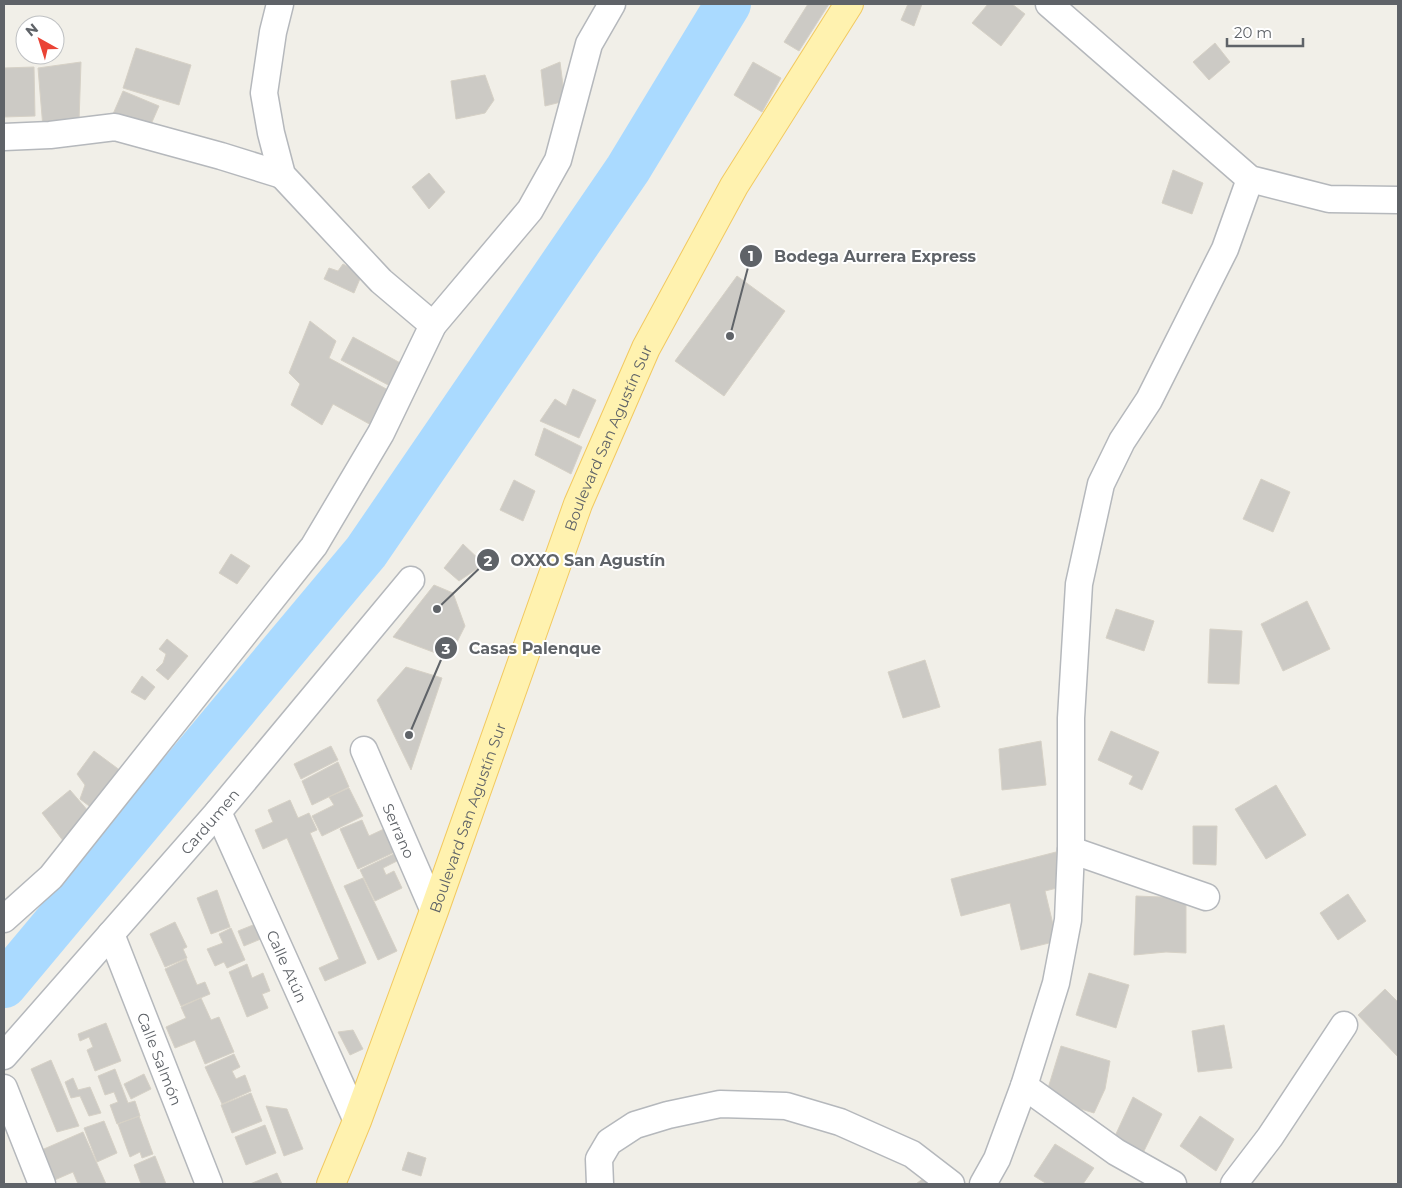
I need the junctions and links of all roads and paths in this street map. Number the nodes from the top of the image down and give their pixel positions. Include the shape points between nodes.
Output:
1 (280, 4) edge
2 (612, 4) edge
3 (849, 4) edge
4 (1049, 4) edge
5 (4, 137) edge
6 (282, 175) junction
7 (1250, 179) junction
8 (1398, 200) edge
9 (433, 326) junction
10 (411, 580) dead end
11 (364, 750) dead end
12 (218, 812) junction
13 (1071, 850) junction
14 (1206, 897) dead end
15 (434, 911) junction
16 (4, 919) edge
17 (111, 934) junction
18 (1344, 1025) dead end
19 (4, 1056) edge
20 (1024, 1086) junction
21 (4, 1088) edge
22 (357, 1121) junction
23 (42, 1184) edge
24 (208, 1184) edge
25 (331, 1184) edge
26 (600, 1184) edge
27 (951, 1184) edge
28 (983, 1184) edge
29 (1173, 1184) edge
30 (1234, 1184) edge

1 - 6 street via 264,93
2 - 9 street via 589,44 558,160 530,210
3 - 15 main road, Boulevard San Agustín Sur via 734,186 646,348 578,504
4 - 7 street
5 - 6 street via 115,127
6 - 9 street via 382,281
7 - 8 street via 1329,199
7 - 13 street via 1225,249 1149,400 1122,441 1101,484 1079,584 1071,718
9 - 16 street via 380,433 314,546 51,877
10 - 12 street, Cardumen
11 - 15 street, Serrano
12 - 17 street, Cardumen
12 - 22 street, Calle Atún
13 - 14 street
13 - 20 street via 1068,920 1056,983
15 - 22 main road, Boulevard San Agustín Sur
17 - 19 street, Cardumen
17 - 24 street, Calle Salmón
18 - 30 street via 1270,1137
20 - 28 street via 997,1159
20 - 29 street via 1116,1152
21 - 23 street
22 - 25 main road, Boulevard San Agustín Sur
26 - 27 street via 600,1159 609,1142 635,1125 720,1104 786,1106 840,1122 912,1154

